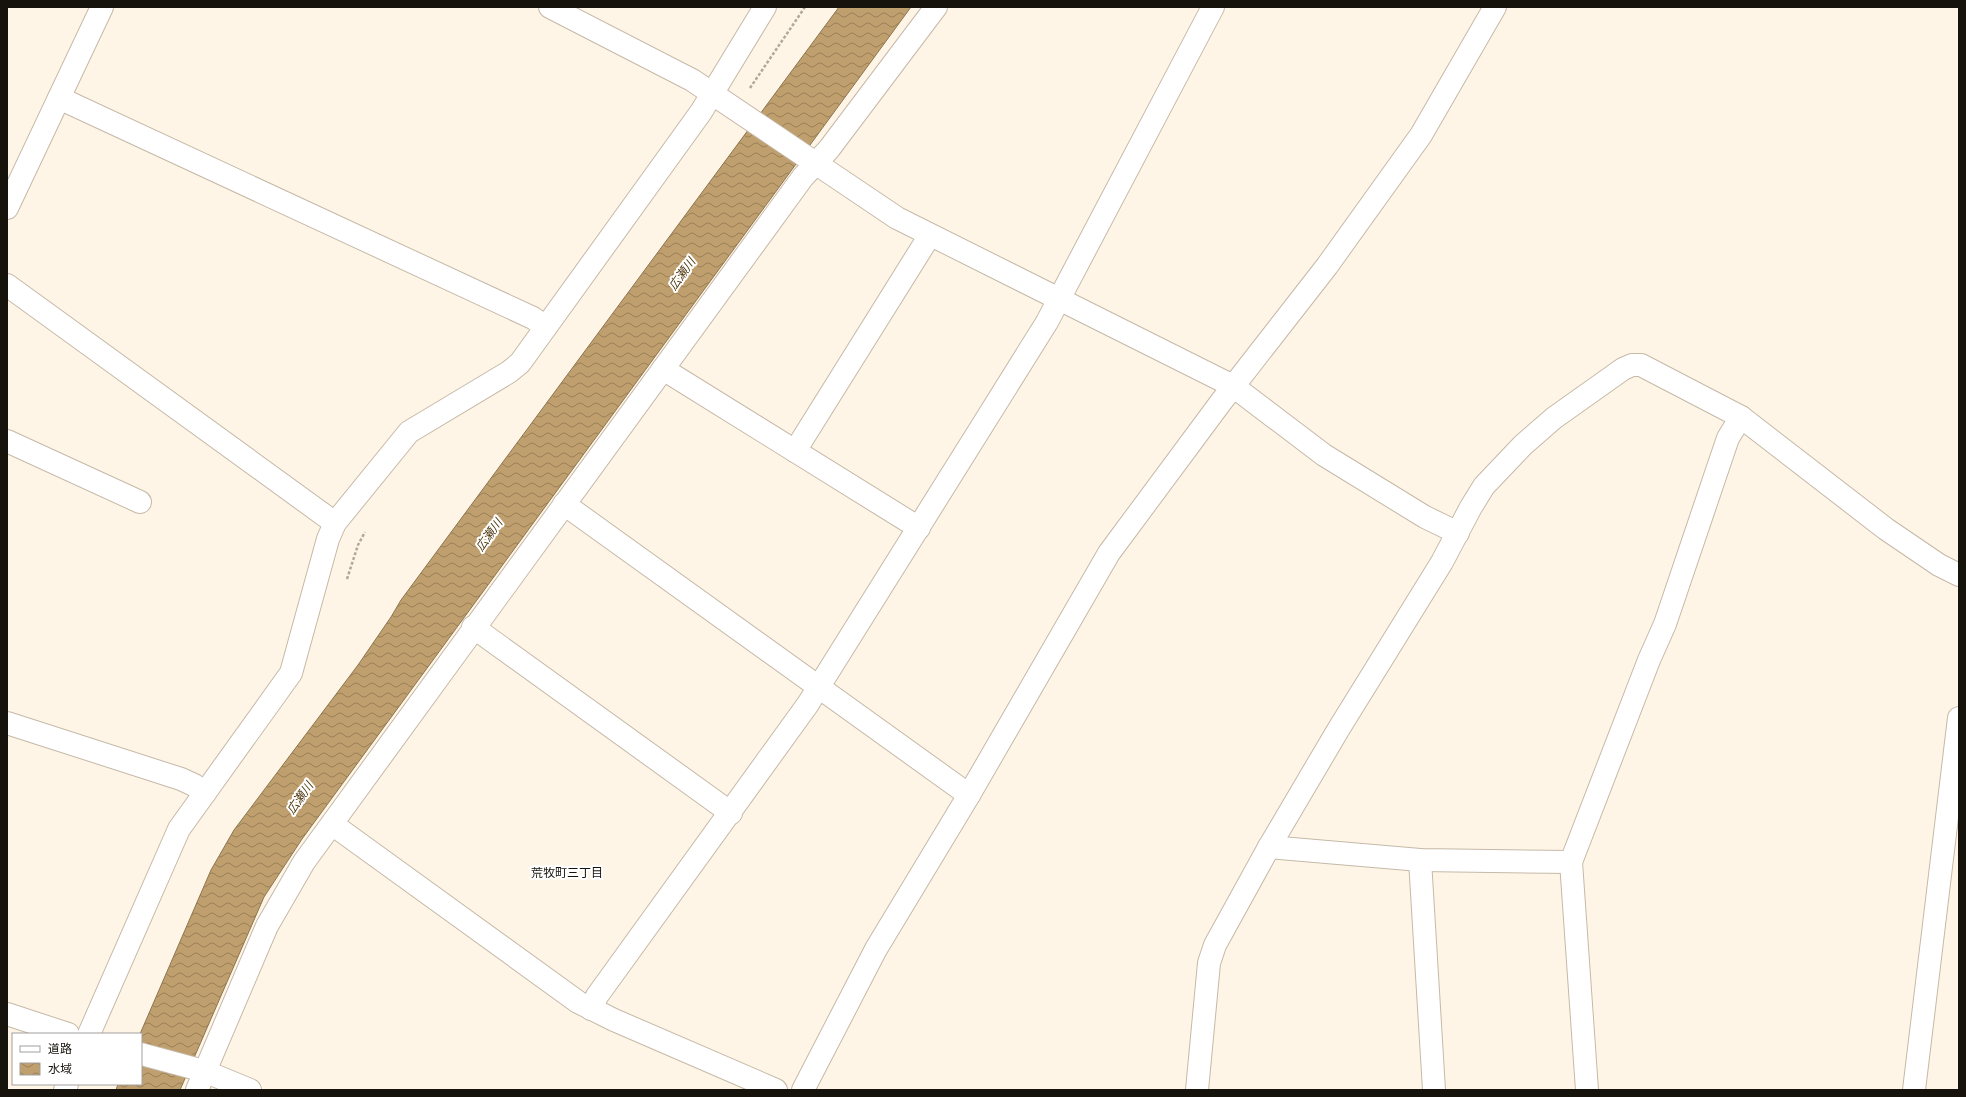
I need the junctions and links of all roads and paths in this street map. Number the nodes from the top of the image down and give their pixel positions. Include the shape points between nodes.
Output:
1 (102, 7) edge
2 (550, 7) edge
3 (765, 7) edge
4 (805, 7) edge
5 (936, 7) edge
6 (1213, 7) edge
7 (1495, 7) edge
8 (714, 93) junction
9 (59, 98) junction
10 (743, 113) junction
11 (812, 161) junction
12 (7, 208) edge
13 (930, 235) junction
14 (7, 285) edge
15 (1058, 299) junction
16 (546, 327) junction
17 (663, 369) junction
18 (1233, 386) junction
19 (1741, 417) junction
20 (7, 441) edge
21 (795, 451) junction
22 (140, 502) dead end
23 (564, 504) junction
24 (335, 523) junction
25 (368, 526) dead end
26 (918, 528) junction
27 (1458, 533) junction
28 (1959, 575) edge
29 (346, 583) dead end
30 (473, 627) junction
31 (819, 688) junction
32 (1959, 718) edge
33 (7, 723) edge
34 (205, 793) junction
35 (969, 795) junction
36 (731, 813) junction
37 (332, 824) junction
38 (1269, 847) junction
39 (1420, 860) junction
40 (1571, 862) junction
41 (591, 1009) junction
42 (7, 1014) edge
43 (65, 1033) edge
44 (89, 1033) edge
45 (142, 1054) edge
46 (201, 1080) edge
47 (250, 1090) edge
48 (776, 1090) edge
49 (803, 1090) edge
50 (1197, 1090) edge
51 (1434, 1090) edge
52 (1587, 1090) edge
53 (1914, 1090) edge

1 - 9 street
2 - 8 street via 681,73
3 - 8 street
4 - 10 path
5 - 11 street
6 - 15 street
7 - 18 street via 1421,136 1327,266
8 - 10 street
8 - 16 street
9 - 12 street
9 - 16 street via 533,318
10 - 11 street
11 - 13 street via 897,218
11 - 17 street via 803,178
13 - 15 street
13 - 21 street
14 - 24 street
15 - 18 street
15 - 26 street via 1047,322
16 - 24 street via 520,363 509,372 409,432
17 - 21 street
17 - 23 street
18 - 27 street via 1324,455 1425,517
18 - 35 street via 1109,553
19 - 27 street via 1641,365 1623,368 1554,418 1523,445 1484,486 1470,507
19 - 28 street via 1892,533 1939,565
19 - 40 street via 1728,438 1664,624
20 - 22 street
21 - 26 street
23 - 30 street
23 - 31 street
24 - 34 street via 328,539 292,674
25 - 29 path via 358,545
26 - 31 street
27 - 38 street
30 - 36 street
30 - 37 street
31 - 35 street
31 - 36 street
32 - 53 street
33 - 34 street via 180,779
34 - 44 street via 179,829 169,849
35 - 49 street via 876,950
36 - 41 street via 597,996
37 - 41 street via 566,994
37 - 46 street via 304,862 267,926
38 - 39 street
38 - 50 street via 1215,945 1209,963
39 - 40 street
39 - 51 street
40 - 52 street
41 - 48 street
42 - 43 street
45 - 46 street
46 - 47 street

